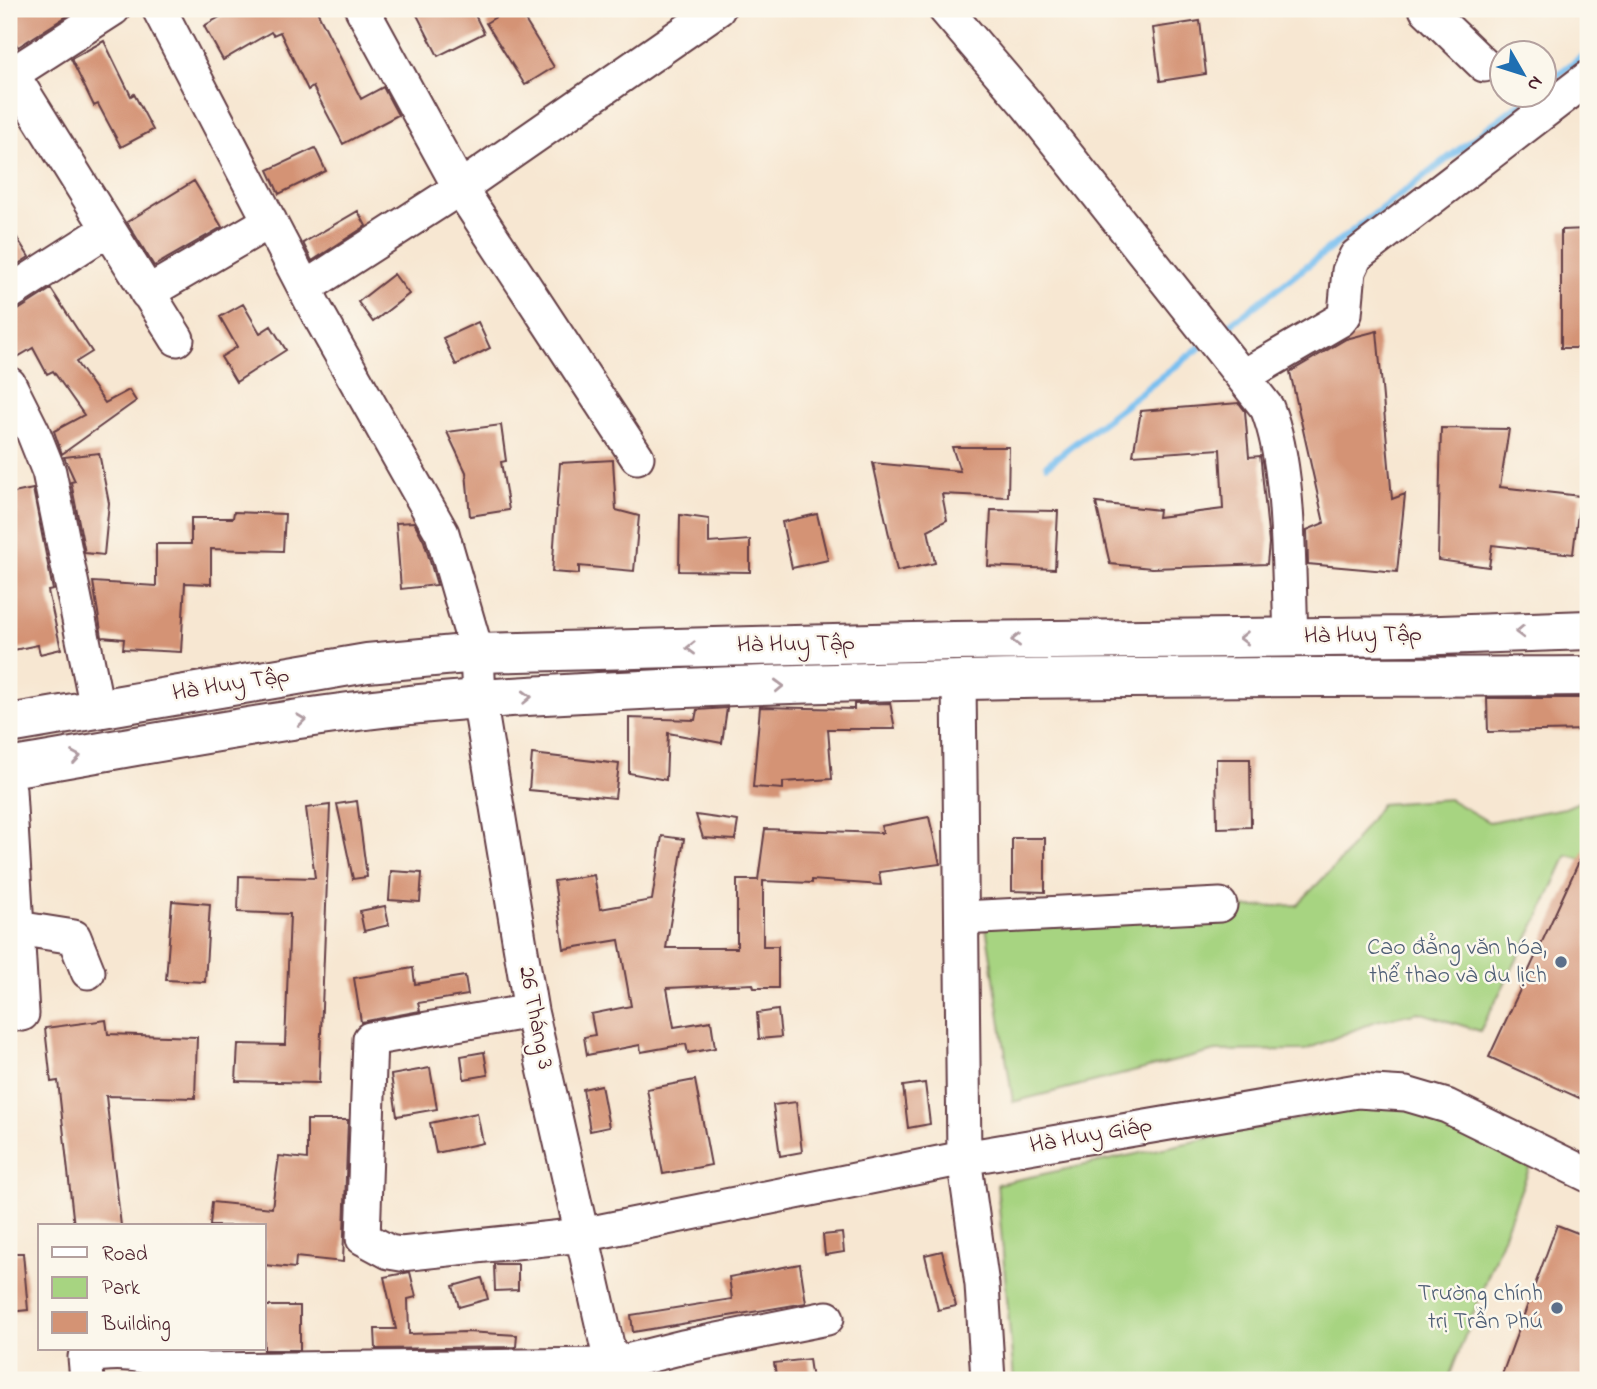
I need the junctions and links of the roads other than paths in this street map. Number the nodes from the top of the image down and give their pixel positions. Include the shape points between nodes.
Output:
1 (113, 9) edge
2 (159, 9) edge
3 (362, 9) edge
4 (718, 9) edge
5 (945, 9) edge
6 (1426, 9) edge
7 (678, 20) edge
8 (1484, 65) dead end
9 (10, 75) edge
10 (1588, 78) edge
11 (460, 188) junction
12 (270, 221) junction
13 (107, 230) junction
14 (305, 288) junction
15 (9, 293) edge
16 (147, 293) junction
17 (177, 339) dead end
18 (1244, 376) junction
19 (9, 384) edge
20 (637, 457) dead end
21 (1588, 630) edge
22 (1291, 637) junction
23 (477, 653) junction
24 (1588, 676) edge
25 (959, 680) junction
26 (479, 699) junction
27 (97, 708) junction
28 (9, 724) edge
29 (9, 768) edge
30 (9, 790) edge
31 (1220, 905) dead end
32 (962, 918) junction
33 (18, 928) junction
34 (88, 972) dead end
35 (531, 1011) junction
36 (22, 1014) dead end
37 (964, 1158) junction
38 (1588, 1175) edge
39 (582, 1235) junction
40 (827, 1318) dead end
41 (613, 1373) edge
42 (396, 1374) edge
43 (255, 1375) edge
44 (87, 1380) edge
45 (988, 1380) edge

1 - 9 street
2 - 12 street, 26 Tháng 3
3 - 11 street
4 - 7 street
5 - 18 street
6 - 8 street
7 - 11 street
9 - 13 street
10 - 18 street via 1356,256 1340,320
11 - 14 street
11 - 20 street
12 - 14 street, 26 Tháng 3
12 - 16 street
13 - 15 street
13 - 16 street
14 - 23 street, 26 Tháng 3 via 442,533
16 - 17 street
18 - 22 street via 1267,408 1276,439
19 - 27 street via 49,472
21 -> 22 main road, Hà Huy Tập
22 -> 23 main road, Hà Huy Tập
23 - 26 street, 26 Tháng 3
23 - 27 main road, Hà Huy Tập via 368,663
24 - 25 main road, Hà Huy Tập
26 -> 25 main road, Hà Huy Tập
25 - 32 street
29 -> 26 main road, Hà Huy Tập via 283,722
26 - 35 street, 26 Tháng 3
27 - 28 main road, Hà Huy Tập
30 - 33 street
31 - 32 street
32 - 37 street
33 - 34 street via 75,937
33 - 36 street
35 - 39 street, 26 Tháng 3
35 - 39 street, Hà Huy Giáp via 370,1039 363,1238 401,1254
37 - 38 street, Hà Huy Giáp via 1357,1091 1406,1094 1447,1106
37 - 39 street, Hà Huy Giáp
37 - 45 street via 982,1284
39 - 41 street, 26 Tháng 3
40 - 41 street via 684,1346
41 - 42 street
42 - 43 street
43 - 44 street via 113,1352 85,1357

